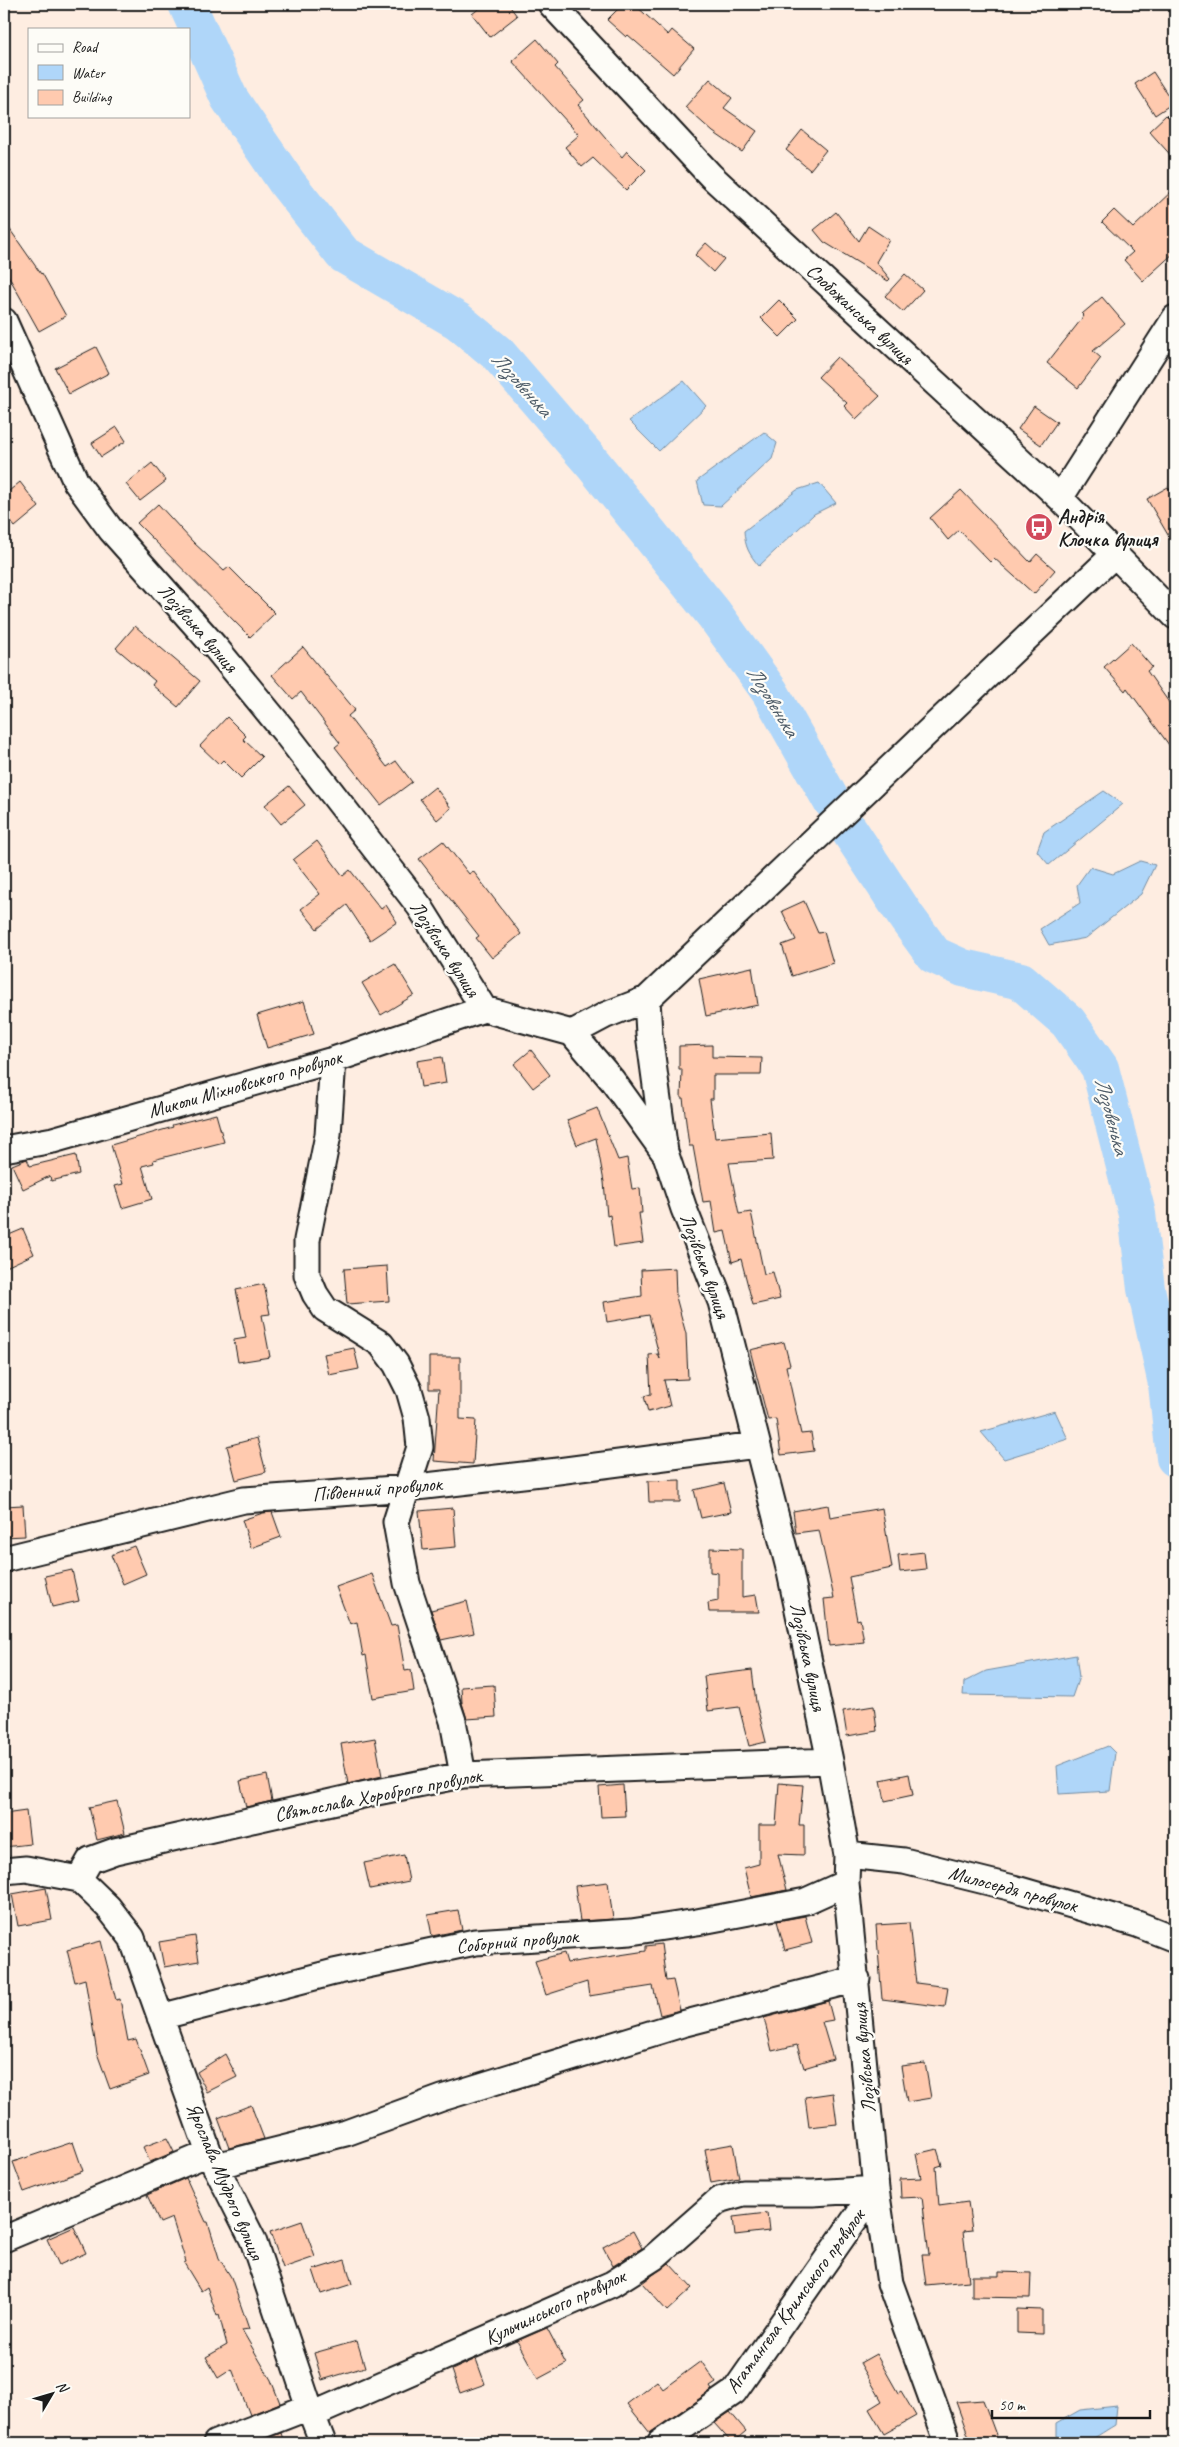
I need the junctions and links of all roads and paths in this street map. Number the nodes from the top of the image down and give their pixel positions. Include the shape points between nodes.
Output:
1 (551, 4) edge
2 (1175, 318) edge
3 (4, 321) edge
4 (1060, 498) junction
5 (1116, 553) junction
6 (1175, 616) edge
7 (648, 999) junction
8 (484, 1009) junction
9 (572, 1033) junction
10 (333, 1060) junction
11 (4, 1149) edge
12 (666, 1155) junction
13 (756, 1445) junction
14 (408, 1488) junction
15 (4, 1559) edge
16 (830, 1761) junction
17 (463, 1775) junction
18 (847, 1855) junction
19 (4, 1871) edge
20 (80, 1879) junction
21 (846, 1883) junction
22 (1175, 1939) edge
23 (857, 1979) junction
24 (160, 2017) junction
25 (212, 2160) junction
26 (876, 2189) junction
27 (4, 2238) edge
28 (311, 2411) junction
29 (216, 2443) edge
30 (324, 2443) edge
31 (660, 2443) edge
32 (948, 2443) edge

1 - 4 street, Слобожанська вулиця via 711,176
2 - 4 street
3 - 8 street, Лозівська вулиця via 76,482 111,530 216,648 278,724 414,899
4 - 5 street, Слобожанська вулиця
5 - 6 street, Слобожанська вулиця
5 - 7 street
7 - 9 street via 606,1015
7 - 12 street
8 - 9 street, Лозівська вулиця
8 - 10 street, Миколи Міхновського провулок
9 - 12 street, Лозівська вулиця via 612,1080
10 - 11 street, Миколи Міхновського провулок via 53,1140
10 - 14 street via 328,1135 307,1240 307,1275 325,1309 381,1344 409,1390 417,1418 420,1447
12 - 13 street, Лозівська вулиця via 721,1302
13 - 14 street, Південний провулок via 558,1472
13 - 16 street, Лозівська вулиця via 790,1572
14 - 15 street, Південний провулок via 244,1500
14 - 17 street via 396,1522 407,1582 453,1721
16 - 17 street, Святослава Хороброго провулок
16 - 18 street, Лозівська вулиця
17 - 20 street, Святослава Хороброго провулок via 115,1851 90,1860
18 - 21 street, Лозівська вулиця
18 - 22 street, Милосердя провулок via 904,1861 1014,1888 1137,1924
19 - 20 street via 26,1869
20 - 24 street, Ярослава Мудрого вулиця via 132,1938
21 - 23 street, Лозівська вулиця
21 - 24 street, Соборний провулок via 806,1901 697,1922 631,1932 475,1942 334,1972
23 - 25 street via 682,2024 442,2098 346,2133
23 - 26 street, Лозівська вулиця
24 - 25 street, Ярослава Мудрого вулиця
25 - 27 street
25 - 28 street, Ярослава Мудрого вулиця via 253,2240
26 - 28 street, Кульчинського провулок via 744,2193 719,2200 653,2258 612,2284
26 - 31 street, Агатангела Кримського провулок via 734,2392
26 - 32 street, Лозівська вулиця via 890,2283
28 - 29 street, Кульчинського провулок
28 - 30 street, Ярослава Мудрого вулиця

